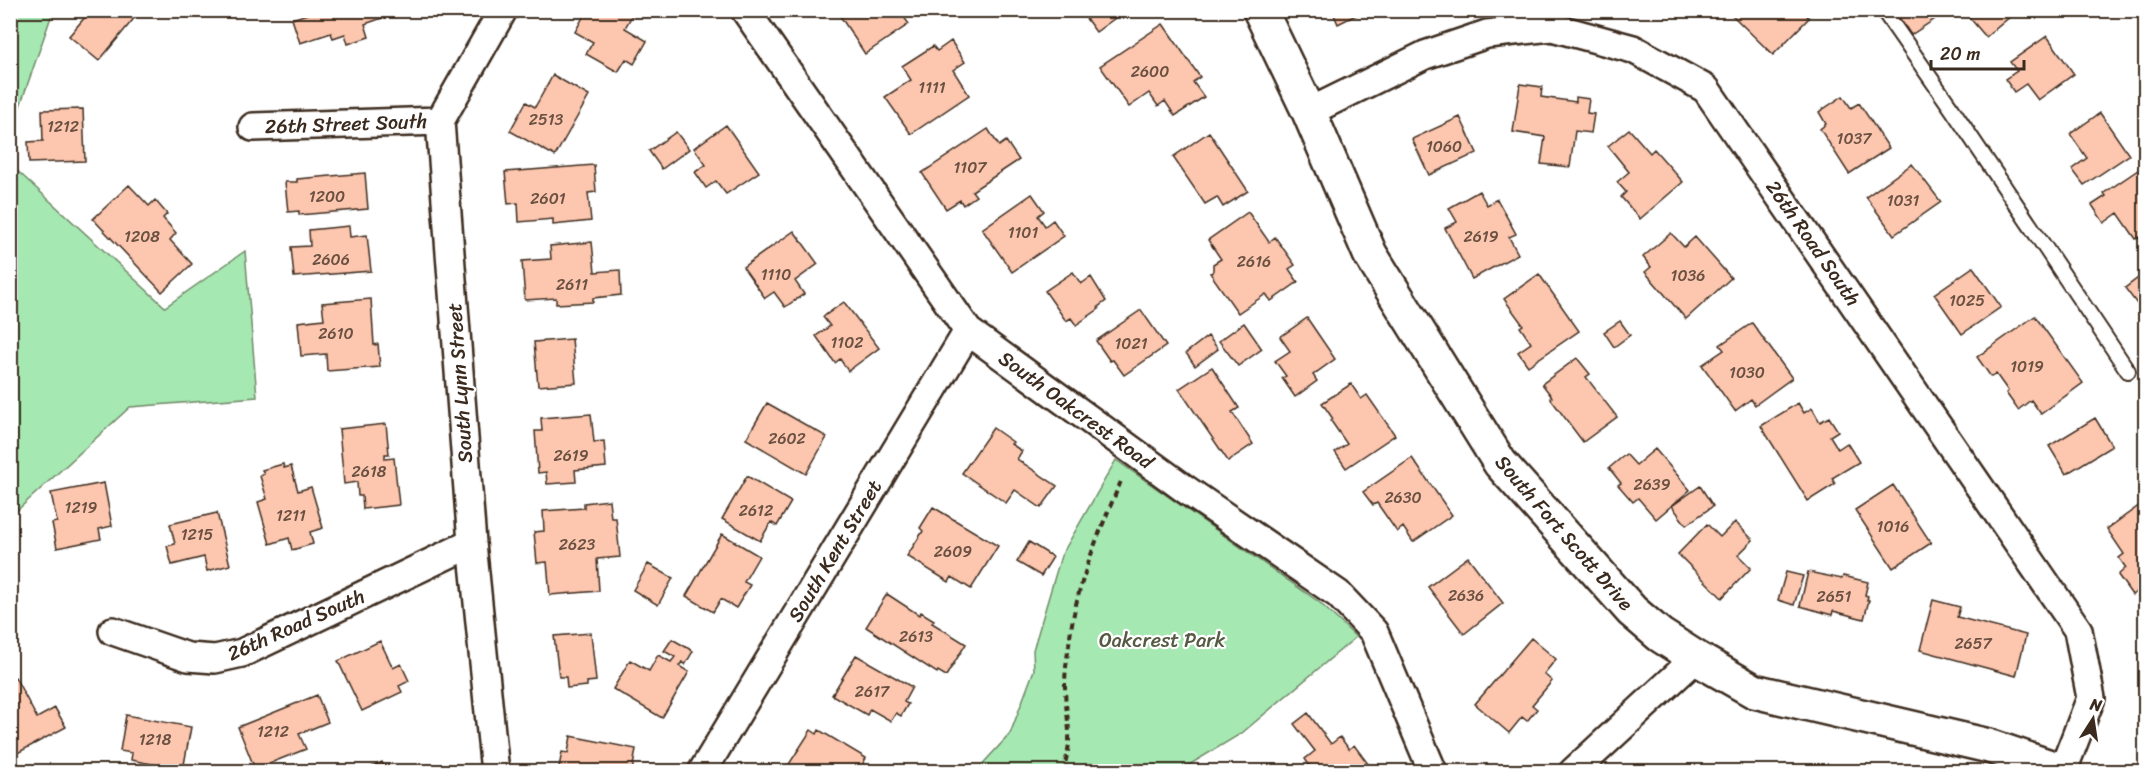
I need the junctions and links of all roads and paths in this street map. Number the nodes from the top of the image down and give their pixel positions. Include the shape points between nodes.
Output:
1 (503, 10) edge
2 (745, 10) edge
3 (1260, 10) edge
4 (1883, 10) edge
5 (1309, 112) junction
6 (440, 121) junction
7 (253, 127) dead end
8 (968, 331) junction
9 (2128, 371) dead end
10 (1124, 477) dead end
11 (472, 543) junction
12 (113, 631) dead end
13 (1696, 658) junction
14 (495, 771) edge
15 (702, 771) edge
16 (1062, 771) edge
17 (1433, 771) edge
18 (1573, 771) edge
19 (2064, 771) edge

1 - 6 street
2 - 8 street, South Oakcrest Road
3 - 5 street, South Fort Scott Drive
4 - 9 lane
5 - 13 street, South Fort Scott Drive via 1370,254 1500,463 1632,611
5 - 19 street, 26th Road South via 1425,55 1487,34 1552,27 1633,49 1706,89 2078,630 2091,698
6 - 7 street, 26th Street South
6 - 11 street, South Lynn Street
8 - 15 street, South Kent Street
8 - 17 street, South Oakcrest Road via 1185,489 1338,594 1374,632
10 - 16 path via 1103,523 1076,604 1065,688 1069,754
11 - 12 street, 26th Road South via 242,653 216,659 188,657
11 - 14 street, South Lynn Street
13 - 18 street
13 - 19 street, South Fort Scott Drive via 1754,691 1989,747

